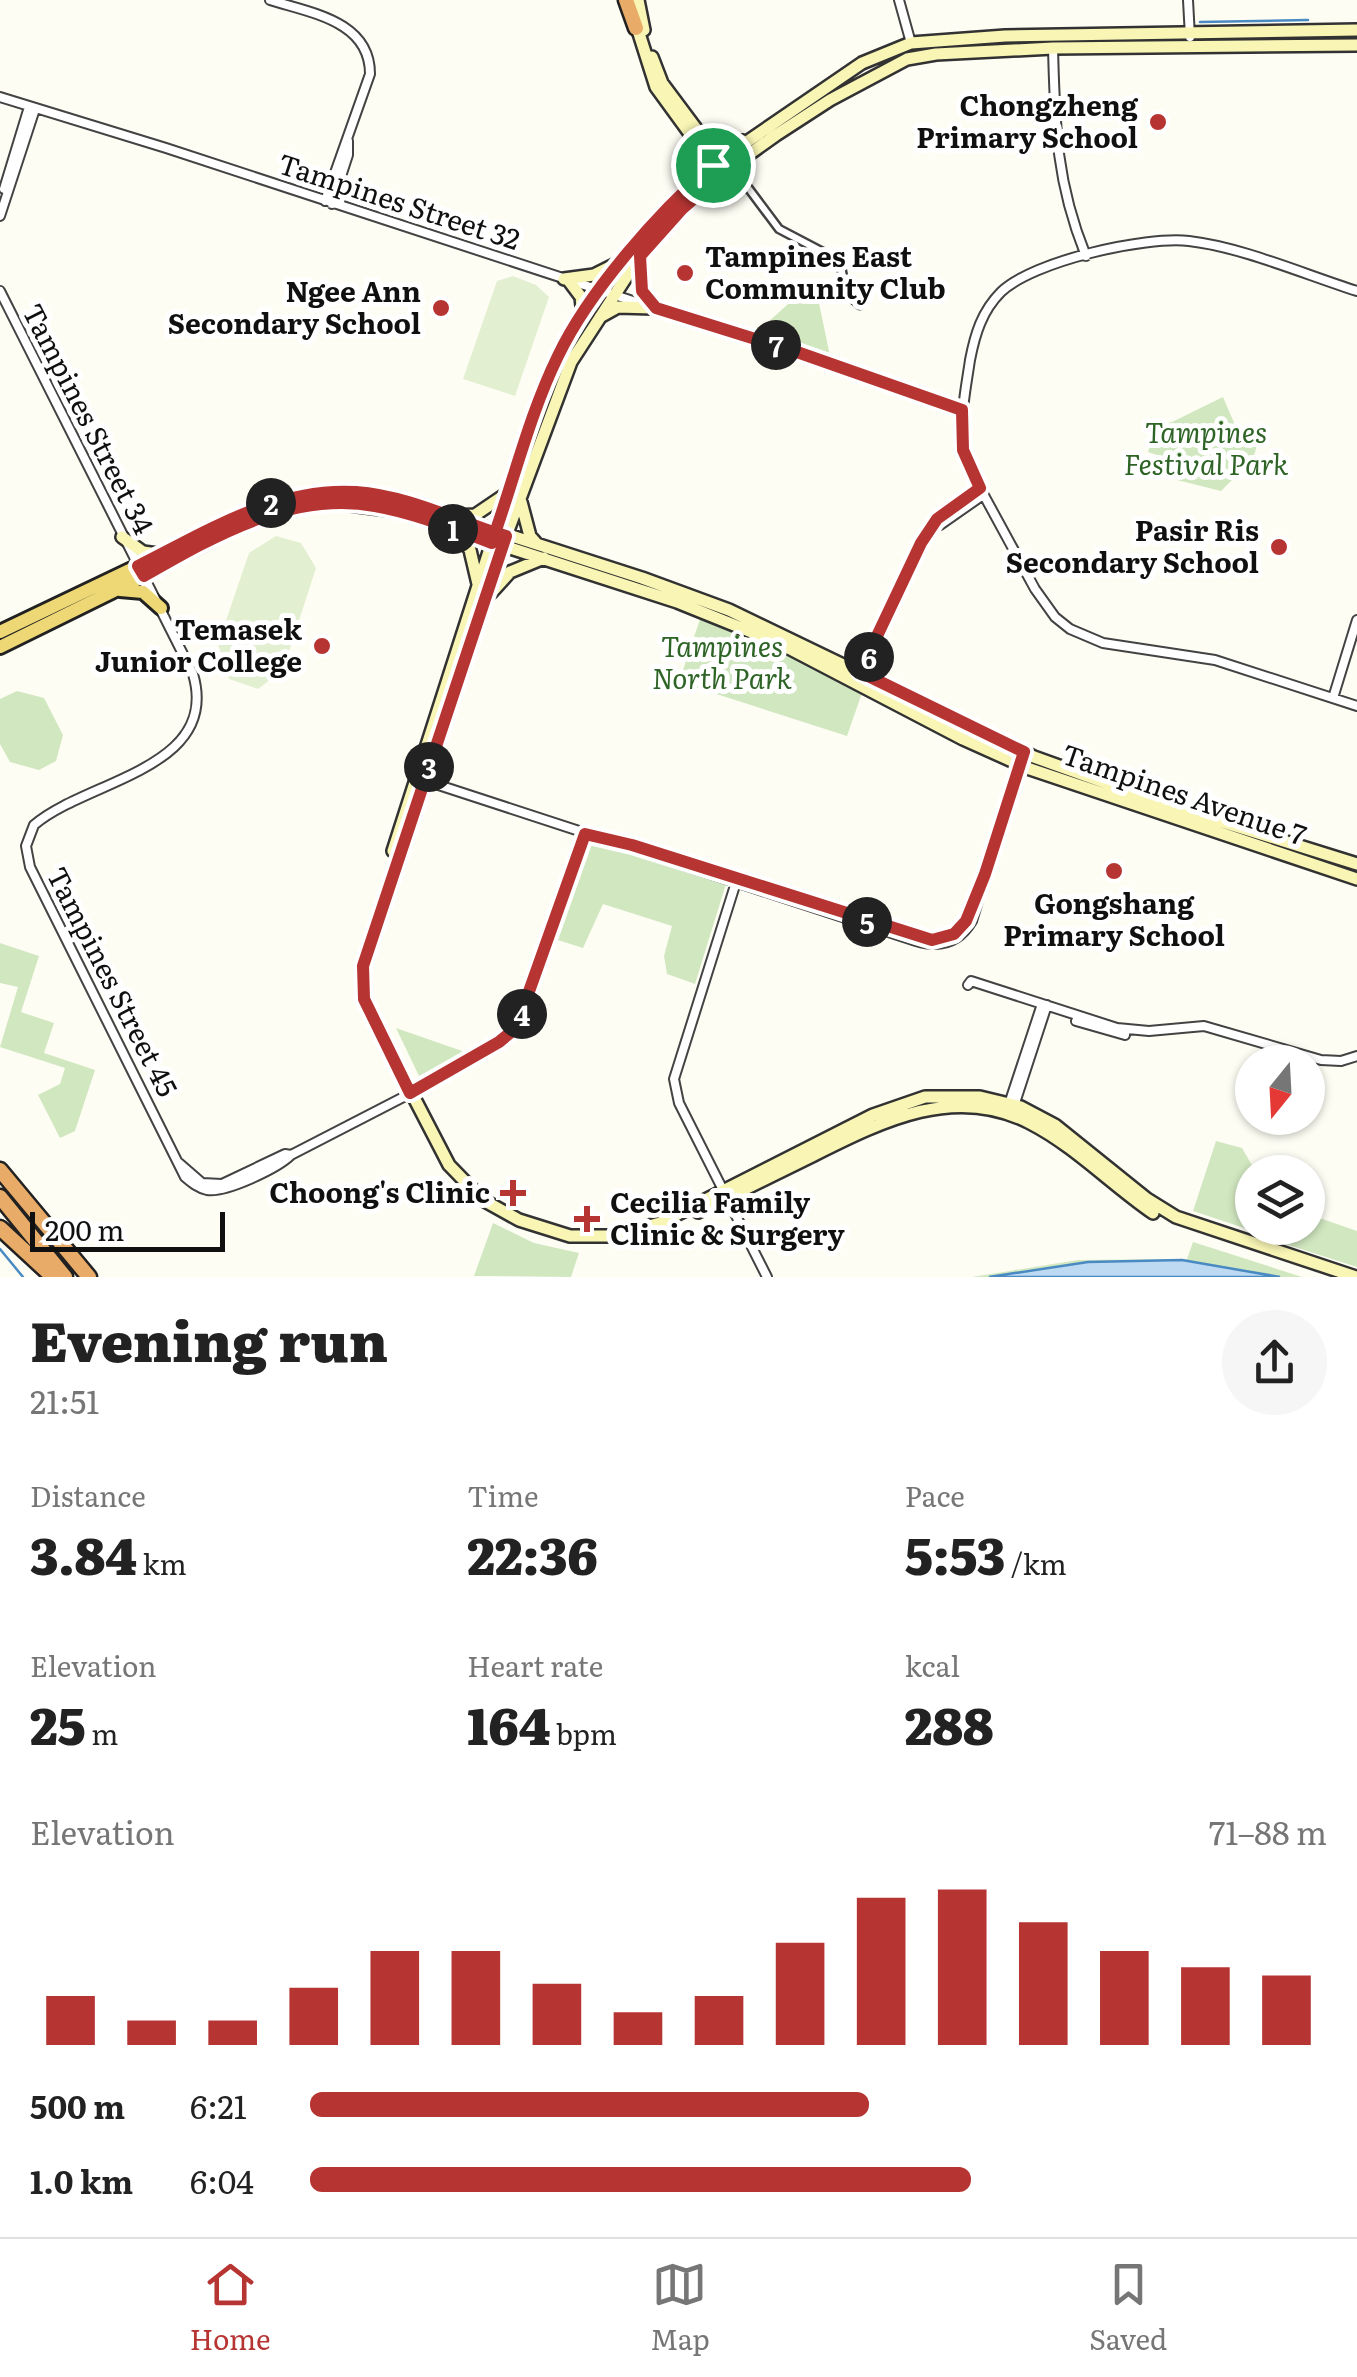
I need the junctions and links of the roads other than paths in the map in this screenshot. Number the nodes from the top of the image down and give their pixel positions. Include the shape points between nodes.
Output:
1 (270, 0) edge
2 (631, 0) edge
3 (898, 0) edge
4 (1188, 0) edge
5 (636, 28) joint
6 (1259, 30) junction
7 (1357, 30) edge
8 (1189, 32) junction
9 (911, 43) junction
10 (1285, 45) junction
11 (1190, 46) junction
12 (1357, 46) edge
13 (1053, 48) junction
14 (884, 68) junction
15 (846, 73) junction
16 (0, 97) edge
17 (32, 108) junction
18 (696, 136) junction
19 (747, 140) junction
20 (724, 168) junction
21 (691, 184) junction
22 (6, 190) junction
23 (0, 200) edge
24 (328, 202) junction
25 (0, 215) edge
26 (640, 256) junction
27 (1086, 256) junction
28 (626, 258) junction
29 (566, 280) junction
30 (0, 291) edge
31 (1357, 291) edge
32 (606, 294) junction
33 (860, 305) dead end
34 (655, 308) junction
35 (582, 316) junction
36 (597, 319) junction
37 (962, 410) junction
38 (981, 491) junction
39 (515, 494) junction
40 (444, 515) junction
41 (455, 530) junction
42 (122, 537) junction
43 (499, 540) junction
44 (542, 553) junction
45 (163, 554) junction
46 (141, 571) junction
47 (115, 591) junction
48 (483, 594) junction
49 (161, 608) junction
50 (1357, 620) edge
51 (0, 632) edge
52 (0, 648) edge
53 (858, 677) junction
54 (1333, 698) junction
55 (1357, 706) edge
56 (1022, 758) junction
57 (420, 779) junction
58 (585, 834) junction
59 (1357, 864) edge
60 (1357, 878) edge
61 (737, 881) junction
62 (1044, 1007) junction
63 (1357, 1058) edge
64 (407, 1094) junction
65 (1010, 1109) junction
66 (0, 1170) edge
67 (725, 1194) junction
68 (0, 1198) edge
69 (0, 1228) edge
70 (54, 1277) edge
71 (64, 1277) edge
72 (89, 1277) edge
73 (767, 1277) edge
74 (1331, 1277) edge
75 (1356, 1277) edge

1 - 24 street via 339,23 364,46 370,74
2 - 5 highway
2 - 18 main road via 662,84
3 - 9 street
4 - 8 street
5 - 18 main road via 656,87
6 - 7 main road
6 - 8 main road
6 - 10 main road via 1264,41
8 - 9 main road
8 - 11 street
9 - 15 main road
10 - 11 main road
10 - 12 main road
11 - 13 main road
13 - 14 main road via 936,54
13 - 27 street via 1058,165
14 - 15 main road
14 - 20 main road
15 - 19 main road
16 - 17 street, Tampines Street 32
17 - 22 street
17 - 24 street, Tampines Street 32
18 - 19 main road via 722,144
18 - 20 main road
18 - 21 main road via 698,166
19 - 20 main road
20 - 21 main road
20 - 26 main road
20 - 33 street via 780,230 840,261 846,293
21 - 28 main road
22 - 23 street
22 - 25 street
24 - 29 street, Tampines Street 32
26 - 32 main road
26 - 34 main road via 642,291
27 - 31 street via 1186,240
27 - 37 street via 1027,276 992,303 976,333
28 - 29 main road
28 - 32 main road
29 - 32 street, Tampines Street 32
29 - 35 main road via 579,291
30 - 42 street, Tampines Street 34
32 - 34 street, Tampines Street 32
32 - 35 main road
32 - 36 main road
34 - 36 main road via 618,307
34 - 37 street, Tampines Street 32
35 - 39 main road via 557,357
36 - 39 main road via 571,362
37 - 38 street via 963,450
38 - 53 street via 935,524 917,551
38 - 54 street via 1042,600 1077,633 1203,657
39 - 40 main road via 475,515
39 - 43 main road
39 - 44 main road
40 - 43 main road, Tampines Avenue 7
40 - 45 main road, Tampines Avenue 7 via 357,492 308,493 246,512
41 - 43 main road, Tampines Avenue 7
41 - 46 main road, Tampines Avenue 7 via 374,506 308,505 253,521
41 - 48 main road via 470,550
42 - 45 main road via 143,552
42 - 46 street, Tampines Street 34
43 - 44 main road, Tampines Avenue 7
43 - 48 main road
44 - 48 main road
44 - 53 main road, Tampines Avenue 7
45 - 46 main road, Tampines Avenue 7
46 - 47 main road, Tampines Avenue 7
46 - 49 street, Tampines Street 45
46 - 51 main road, Tampines Avenue 7
47 - 49 main road via 143,592
47 - 52 main road, Tampines Avenue 7
48 - 57 main road
49 - 64 street, Tampines Street 45 via 195,678 196,707 185,736 164,756 39,820 26,852 180,1170 195,1186 219,1190
50 - 54 street
53 - 56 main road, Tampines Avenue 7 via 963,739
54 - 55 street
56 - 59 main road, Tampines Avenue 7
56 - 60 main road, Tampines Avenue 7 via 1095,793
56 - 61 street via 968,928 956,939 939,945 916,941
57 - 58 street
57 - 64 main road via 362,980 367,1007
58 - 61 street
58 - 64 street, Tampines Street 45 via 520,1028 501,1047
61 - 67 street via 674,1079
62 - 62 street via 968,984 971,980
62 - 63 street via 1148,1033 1223,1033 1320,1064
62 - 65 street
64 - 67 main road via 458,1186 492,1214 534,1234 585,1245 624,1241 658,1232
65 - 67 main road via 955,1096 908,1102
65 - 74 main road via 1164,1219
65 - 75 main road via 1055,1124 1176,1217
66 - 72 highway
67 - 73 street
68 - 71 highway
69 - 70 highway

